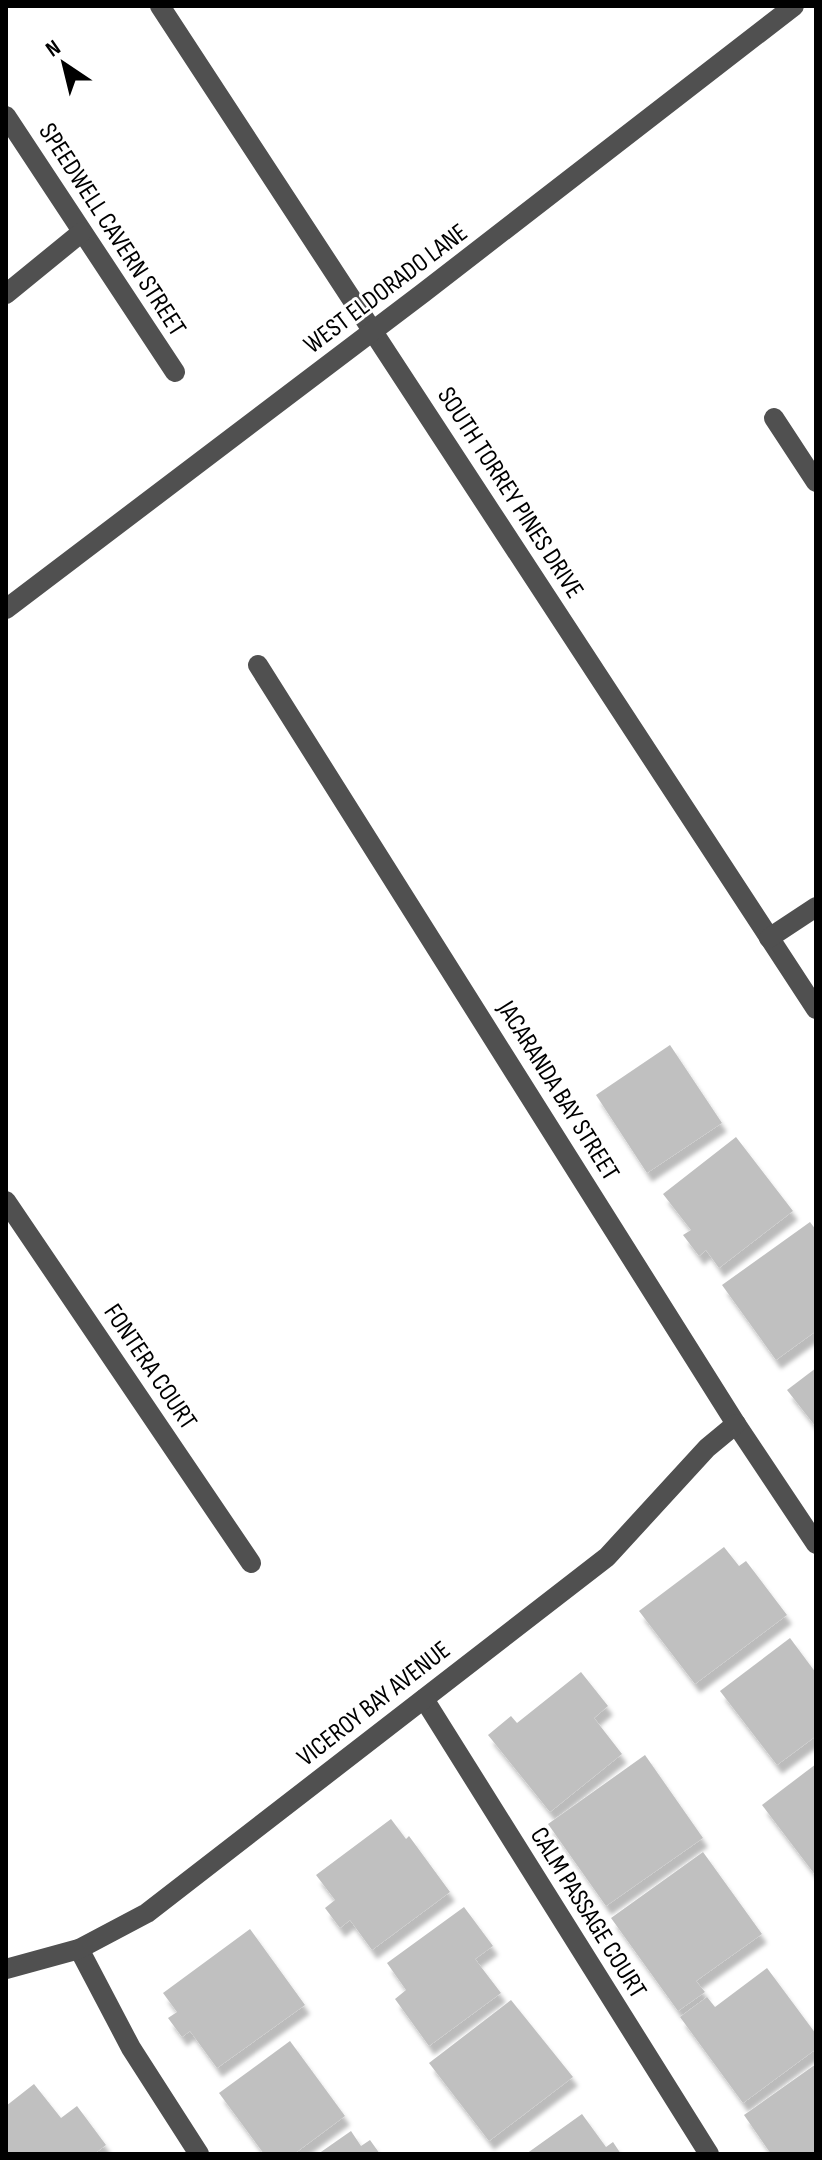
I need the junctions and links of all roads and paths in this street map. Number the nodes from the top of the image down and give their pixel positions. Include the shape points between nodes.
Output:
1 (160, 6) edge
2 (794, 6) edge
3 (6, 116) edge
4 (82, 232) junction
5 (6, 294) edge
6 (373, 331) junction
7 (175, 372) dead end
8 (774, 418) dead end
9 (816, 482) edge
10 (6, 609) edge
11 (258, 665) dead end
12 (816, 907) edge
13 (769, 938) junction
14 (816, 1009) edge
15 (6, 1201) edge
16 (736, 1424) junction
17 (816, 1544) edge
18 (251, 1563) dead end
19 (424, 1699) junction
20 (79, 1949) junction
21 (6, 1969) edge
22 (199, 2154) edge
23 (709, 2154) edge

1 - 6 street, SOUTH TORREY PINES DRIVE
2 - 6 street, WEST ELDORADO LANE
3 - 4 street, SPEEDWELL CAVERN STREET
4 - 5 street
4 - 7 street, SPEEDWELL CAVERN STREET
6 - 10 street, WEST ELDORADO LANE
6 - 13 street, SOUTH TORREY PINES DRIVE
8 - 9 street
11 - 16 street, JACARANDA BAY STREET
12 - 13 street
13 - 14 street, SOUTH TORREY PINES DRIVE
15 - 18 street, FONTERA COURT
16 - 17 street, JACARANDA BAY STREET
16 - 19 street, VICEROY BAY AVENUE via 707,1448 607,1557
19 - 20 street, VICEROY BAY AVENUE via 147,1913
19 - 23 street, CALM PASSAGE COURT
20 - 21 street, VICEROY BAY AVENUE
20 - 22 street via 131,2048

